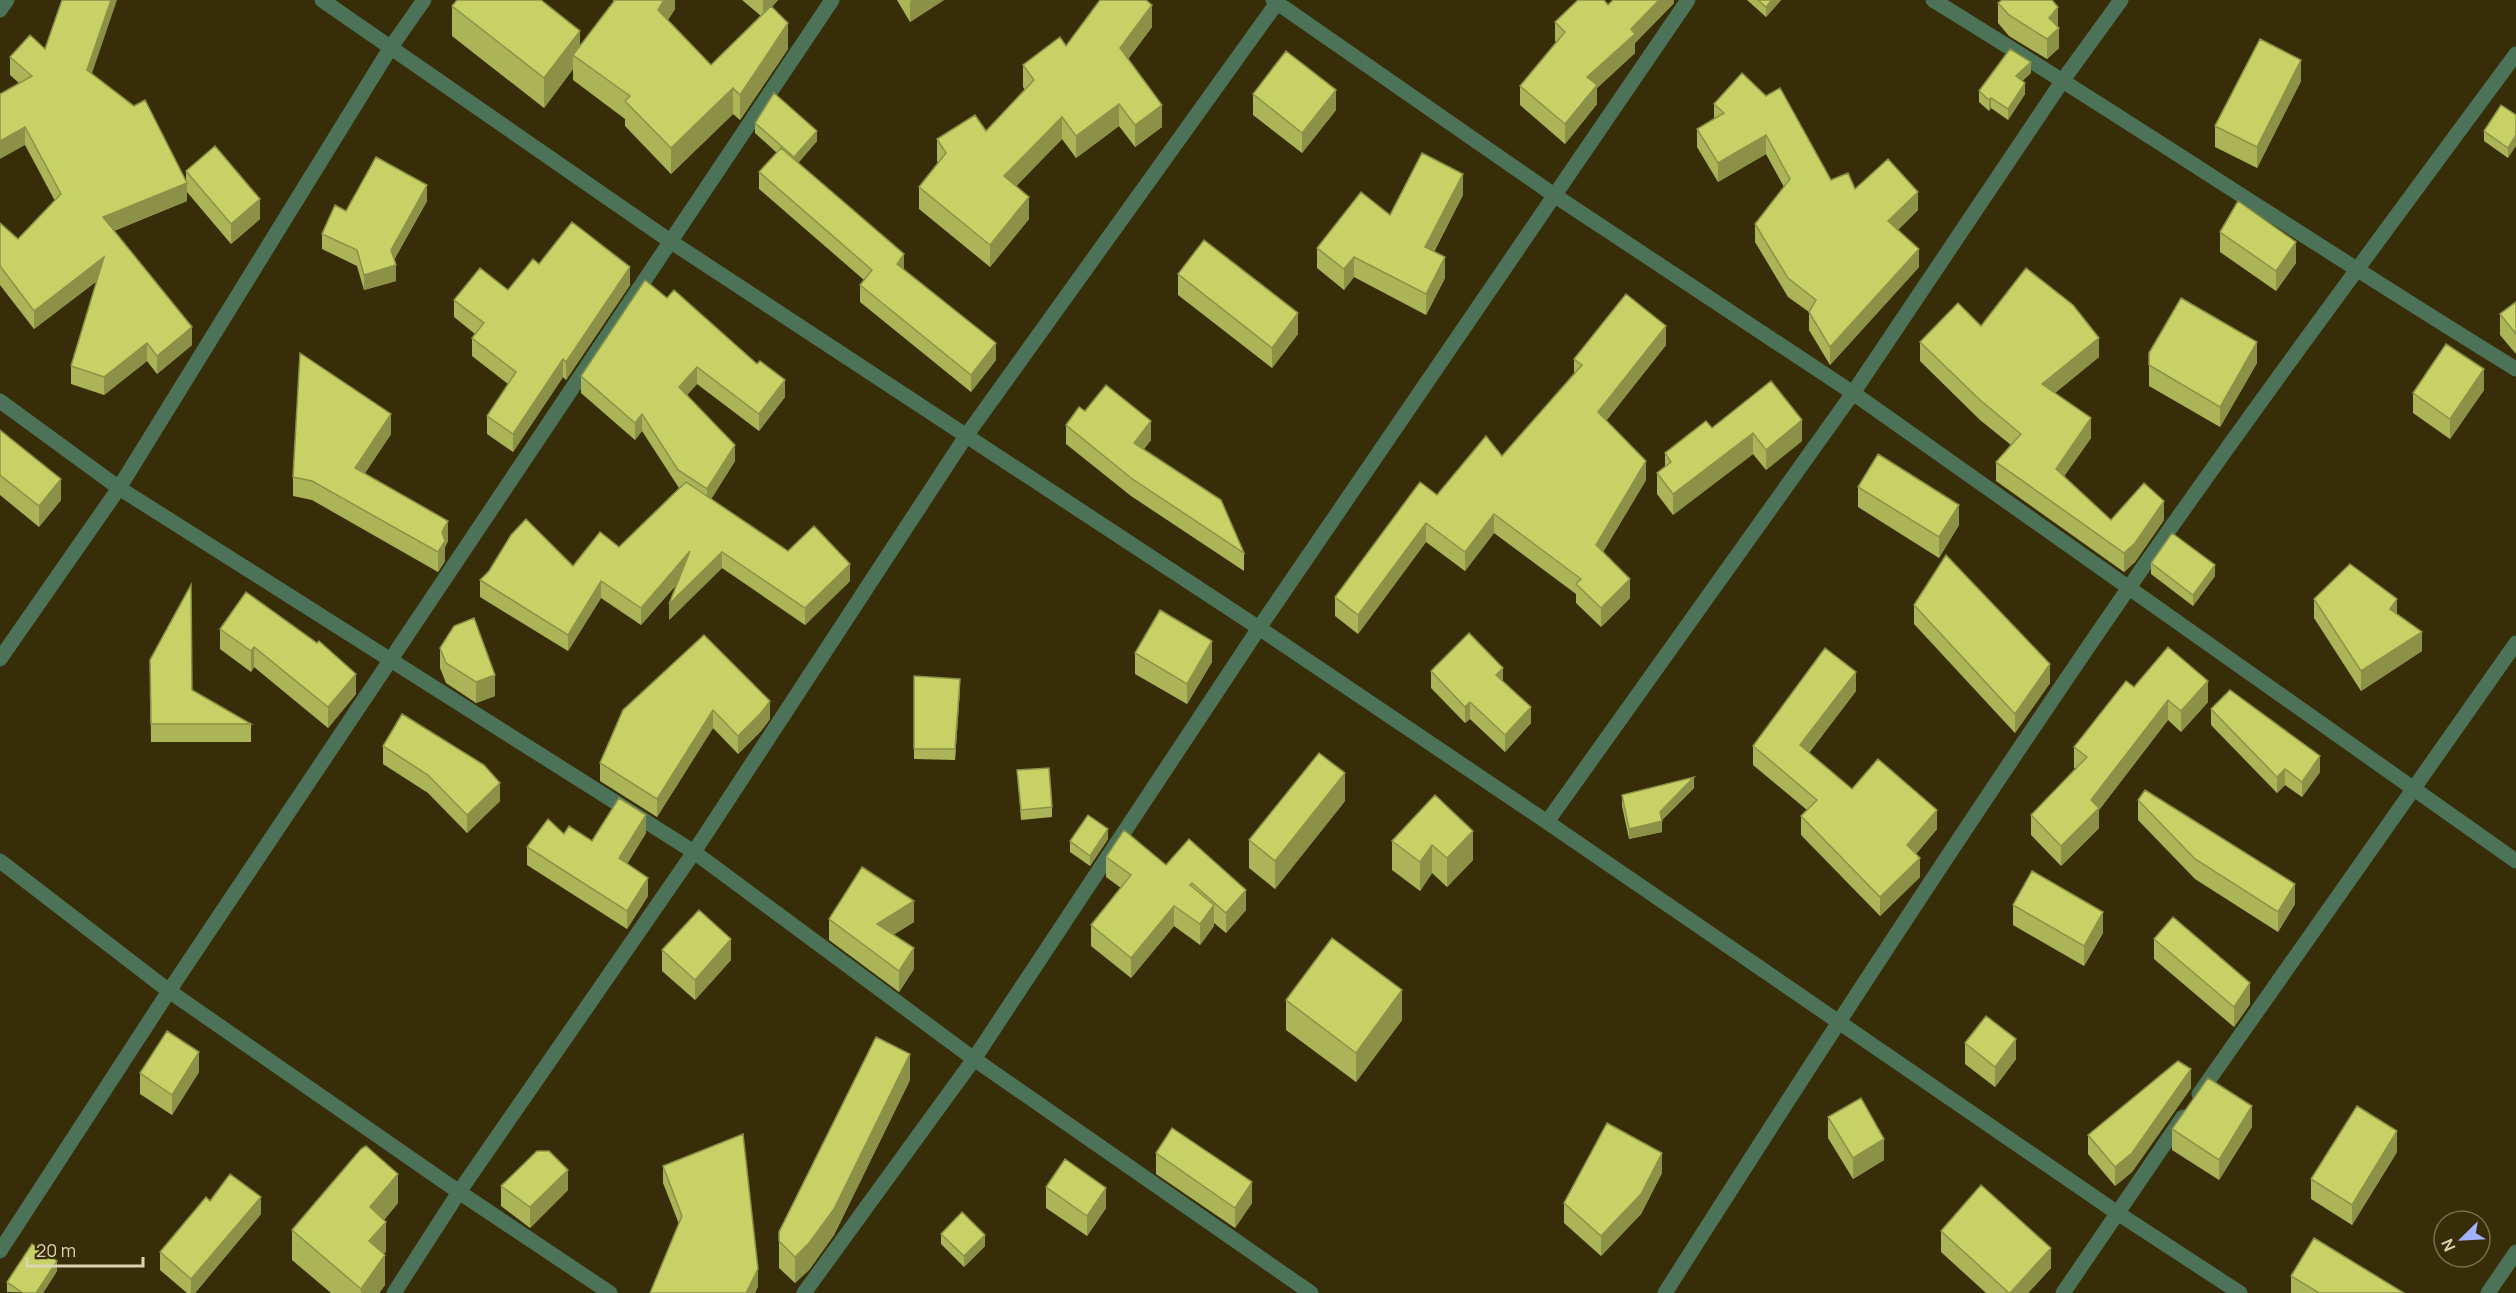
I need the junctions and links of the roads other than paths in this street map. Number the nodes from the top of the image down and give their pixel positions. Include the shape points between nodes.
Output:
1 (7, 0) edge
2 (322, 0) edge
3 (424, 0) edge
4 (832, 0) edge
5 (1688, 0) edge
6 (1933, 0) edge
7 (2121, 0) edge
8 (1276, 1) edge
9 (0, 10) edge
10 (391, 47) junction
11 (2516, 54) edge
12 (2063, 80) junction
13 (1554, 195) junction
14 (670, 241) junction
15 (2355, 270) junction
16 (2516, 369) edge
17 (1853, 393) junction
18 (0, 401) edge
19 (966, 436) junction
20 (119, 488) junction
21 (2130, 586) junction
22 (1259, 628) junction
23 (2516, 643) edge
24 (0, 659) edge
25 (392, 660) junction
26 (2415, 788) junction
27 (1546, 822) junction
28 (694, 852) junction
29 (0, 861) edge
30 (2516, 861) edge
31 (170, 991) junction
32 (1837, 1022) junction
33 (974, 1059) junction
34 (459, 1192) junction
35 (2116, 1212) junction
36 (0, 1251) edge
37 (2516, 1252) edge
38 (394, 1293) edge
39 (610, 1293) edge
40 (804, 1293) edge
41 (1311, 1293) edge
42 (1665, 1293) edge
43 (2063, 1293) edge
44 (2240, 1293) edge
45 (2488, 1293) edge

1 - 9 street
2 - 10 street
3 - 10 street
4 - 14 street
5 - 13 street
6 - 12 street
7 - 12 street
8 - 13 street
8 - 19 street
10 - 14 street
10 - 20 street
11 - 15 street
12 - 15 street
12 - 17 street
13 - 17 street
13 - 22 street
14 - 19 street
14 - 25 street
15 - 16 street
15 - 21 street
17 - 21 street
17 - 27 street
18 - 20 street
19 - 22 street
19 - 28 street
20 - 24 street
20 - 25 street
21 - 26 street
21 - 32 street
22 - 27 street
22 - 33 street
23 - 26 street
25 - 28 street
25 - 31 street
26 - 30 street
26 - 35 street
27 - 32 street
28 - 33 street
28 - 34 street
29 - 31 street
31 - 34 street
31 - 36 street
32 - 35 street
32 - 42 street
33 - 40 street
33 - 41 street
34 - 38 street
34 - 39 street
35 - 43 street
35 - 44 street
37 - 45 street

